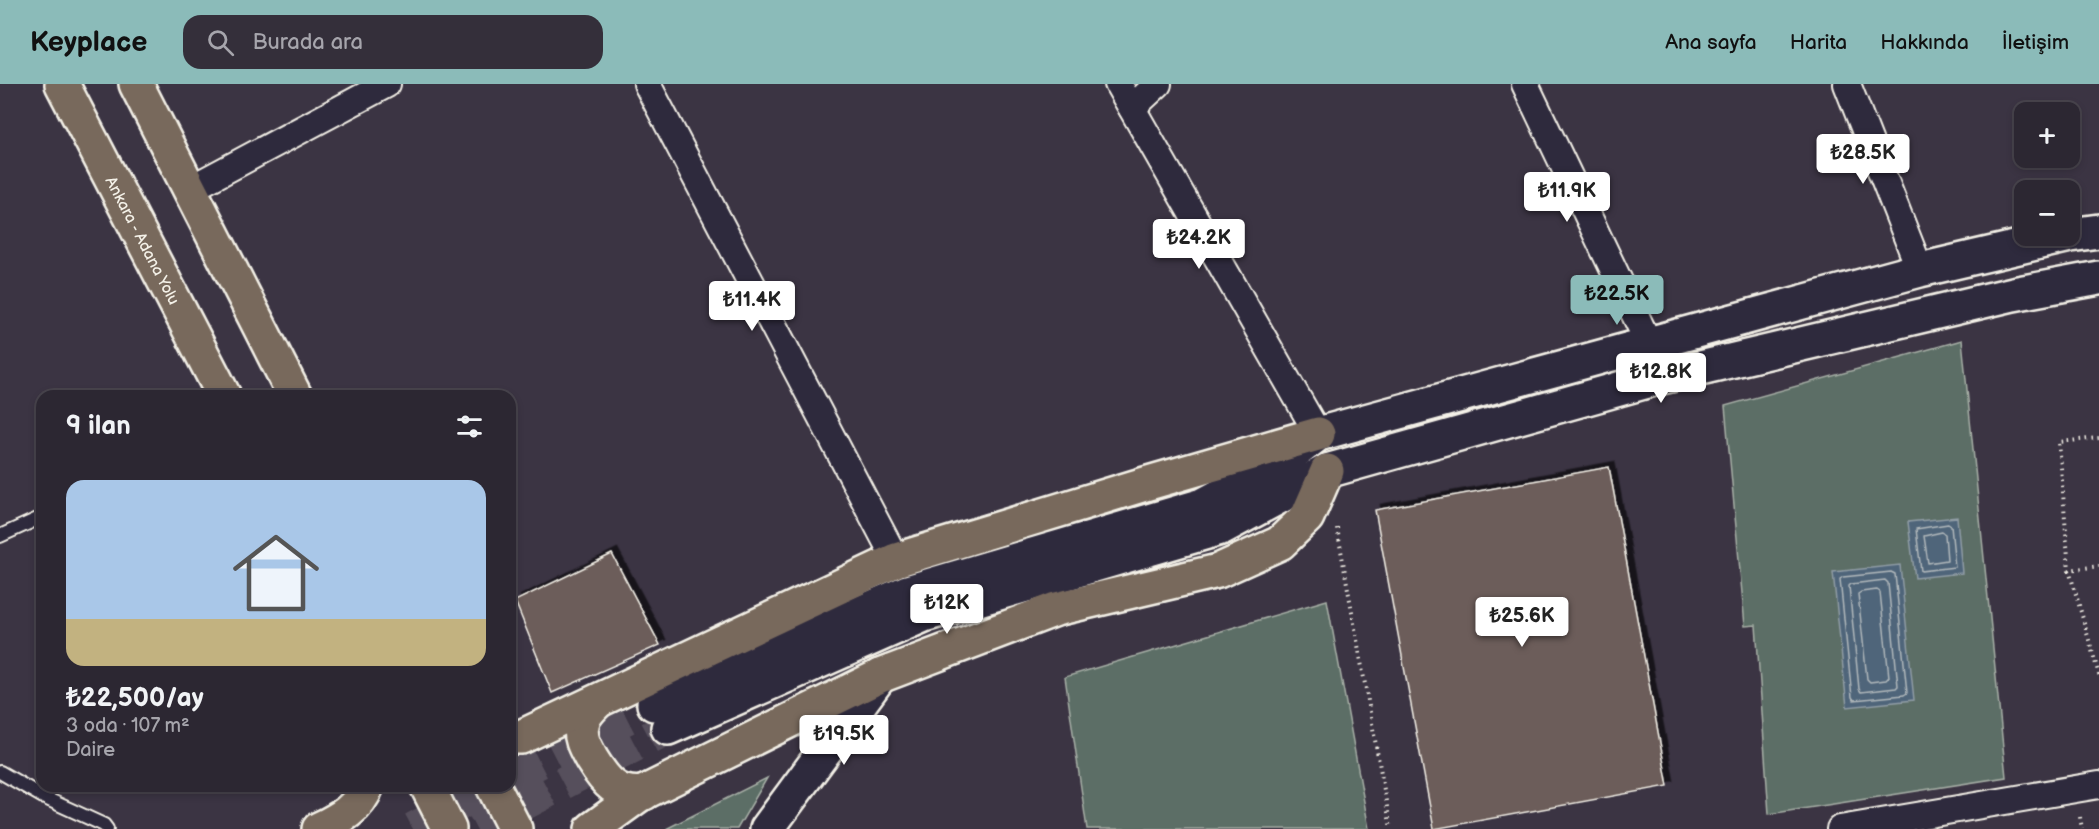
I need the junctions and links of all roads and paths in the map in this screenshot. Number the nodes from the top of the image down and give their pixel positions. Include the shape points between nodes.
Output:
1 (62, 84) edge
2 (136, 84) edge
3 (387, 84) edge
4 (647, 84) edge
5 (1118, 84) edge
6 (1158, 84) edge
7 (1525, 84) edge
8 (1847, 84) edge
9 (1132, 108) junction
10 (190, 189) junction
11 (2099, 231) edge
12 (2080, 233) edge
13 (2021, 246) edge
14 (1920, 270) junction
15 (2099, 278) edge
16 (1649, 344) junction
17 (221, 390) edge
18 (292, 390) edge
19 (1318, 434) junction
20 (2099, 438) edge
21 (1327, 471) junction
22 (36, 520) edge
23 (1336, 526) dead end
24 (0, 536) edge
25 (896, 560) junction
26 (2099, 566) edge
27 (2068, 570) junction
28 (880, 675) junction
29 (2099, 675) edge
30 (597, 702) junction
31 (516, 737) edge
32 (0, 772) edge
33 (2099, 785) edge
34 (365, 792) edge
35 (430, 792) edge
36 (496, 792) edge
37 (644, 793) junction
38 (777, 824) edge
39 (107, 829) edge
40 (319, 829) edge
41 (449, 829) edge
42 (515, 829) edge
43 (592, 829) edge
44 (1391, 829) edge
45 (1840, 829) edge

1 - 17 highway, Ankara - Adana Yolu
2 - 10 highway
3 - 10 street
4 - 25 street
5 - 9 street
6 - 9 street
7 - 16 street
8 - 14 street
9 - 19 street
10 - 18 highway
11 - 12 main road
13 - 14 main road
14 - 16 main road
15 - 21 main road via 2013,294 1658,378
16 - 19 main road
19 - 21 main road via 1278,465 1203,506 907,592 661,716 924,615 1221,528
19 - 25 highway
20 - 27 path via 2059,442
21 - 28 highway via 1307,517 1280,543 1218,571 1056,609
22 - 24 lane
23 - 44 path
25 - 30 highway
26 - 27 path
27 - 29 path
28 - 37 highway
28 - 38 main road
30 - 31 highway
30 - 37 highway via 581,726 587,751 611,785 622,792
32 - 39 lane
33 - 45 street
34 - 40 highway via 339,819
35 - 41 highway
36 - 42 highway
37 - 43 highway

